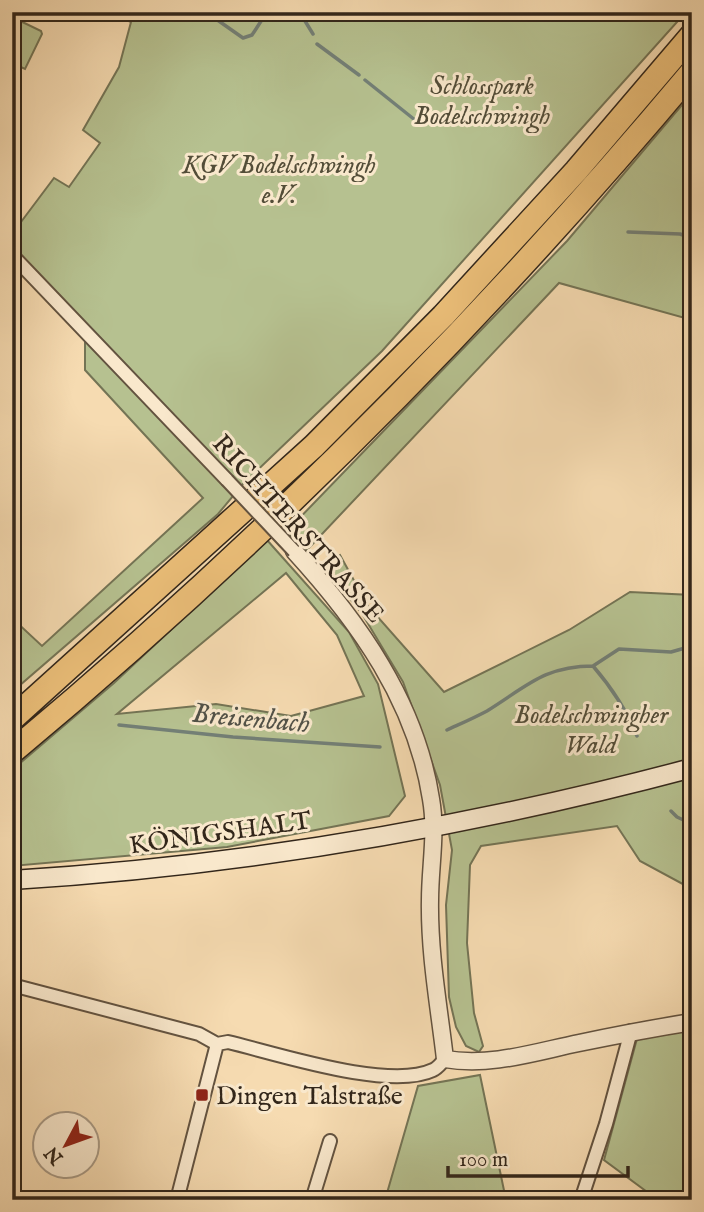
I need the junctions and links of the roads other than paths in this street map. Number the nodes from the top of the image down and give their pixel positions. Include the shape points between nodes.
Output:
1 (692, 35) edge
2 (692, 72) edge
3 (12, 255) edge
4 (294, 551) joint
5 (47, 689) junction
6 (12, 706) edge
7 (12, 719) edge
8 (12, 751) edge
9 (692, 768) edge
10 (434, 827) junction
11 (12, 880) edge
12 (12, 985) edge
13 (692, 1022) edge
14 (631, 1031) junction
15 (217, 1044) junction
16 (445, 1059) junction
17 (330, 1142) dead end
18 (177, 1200) edge
19 (312, 1200) edge
20 (581, 1200) edge

1 - 5 highway via 443,316 314,446
2 - 8 highway via 532,256 372,422 188,599
3 - 4 street, RICHTERSTRASSE, bridge
4 - 10 street, RICHTERSTRASSE via 339,601 391,681 426,774
5 - 6 highway
5 - 7 highway
9 - 10 main road, KÖNIGSHALT
10 - 11 main road, KÖNIGSHALT via 110,873
10 - 16 street, RICHTERSTRASSE via 430,901
12 - 15 street via 199,1034
13 - 14 street
14 - 16 street via 505,1059 467,1063
14 - 20 street
15 - 16 street via 228,1042 357,1074 416,1075 435,1070
15 - 18 street
17 - 19 street

